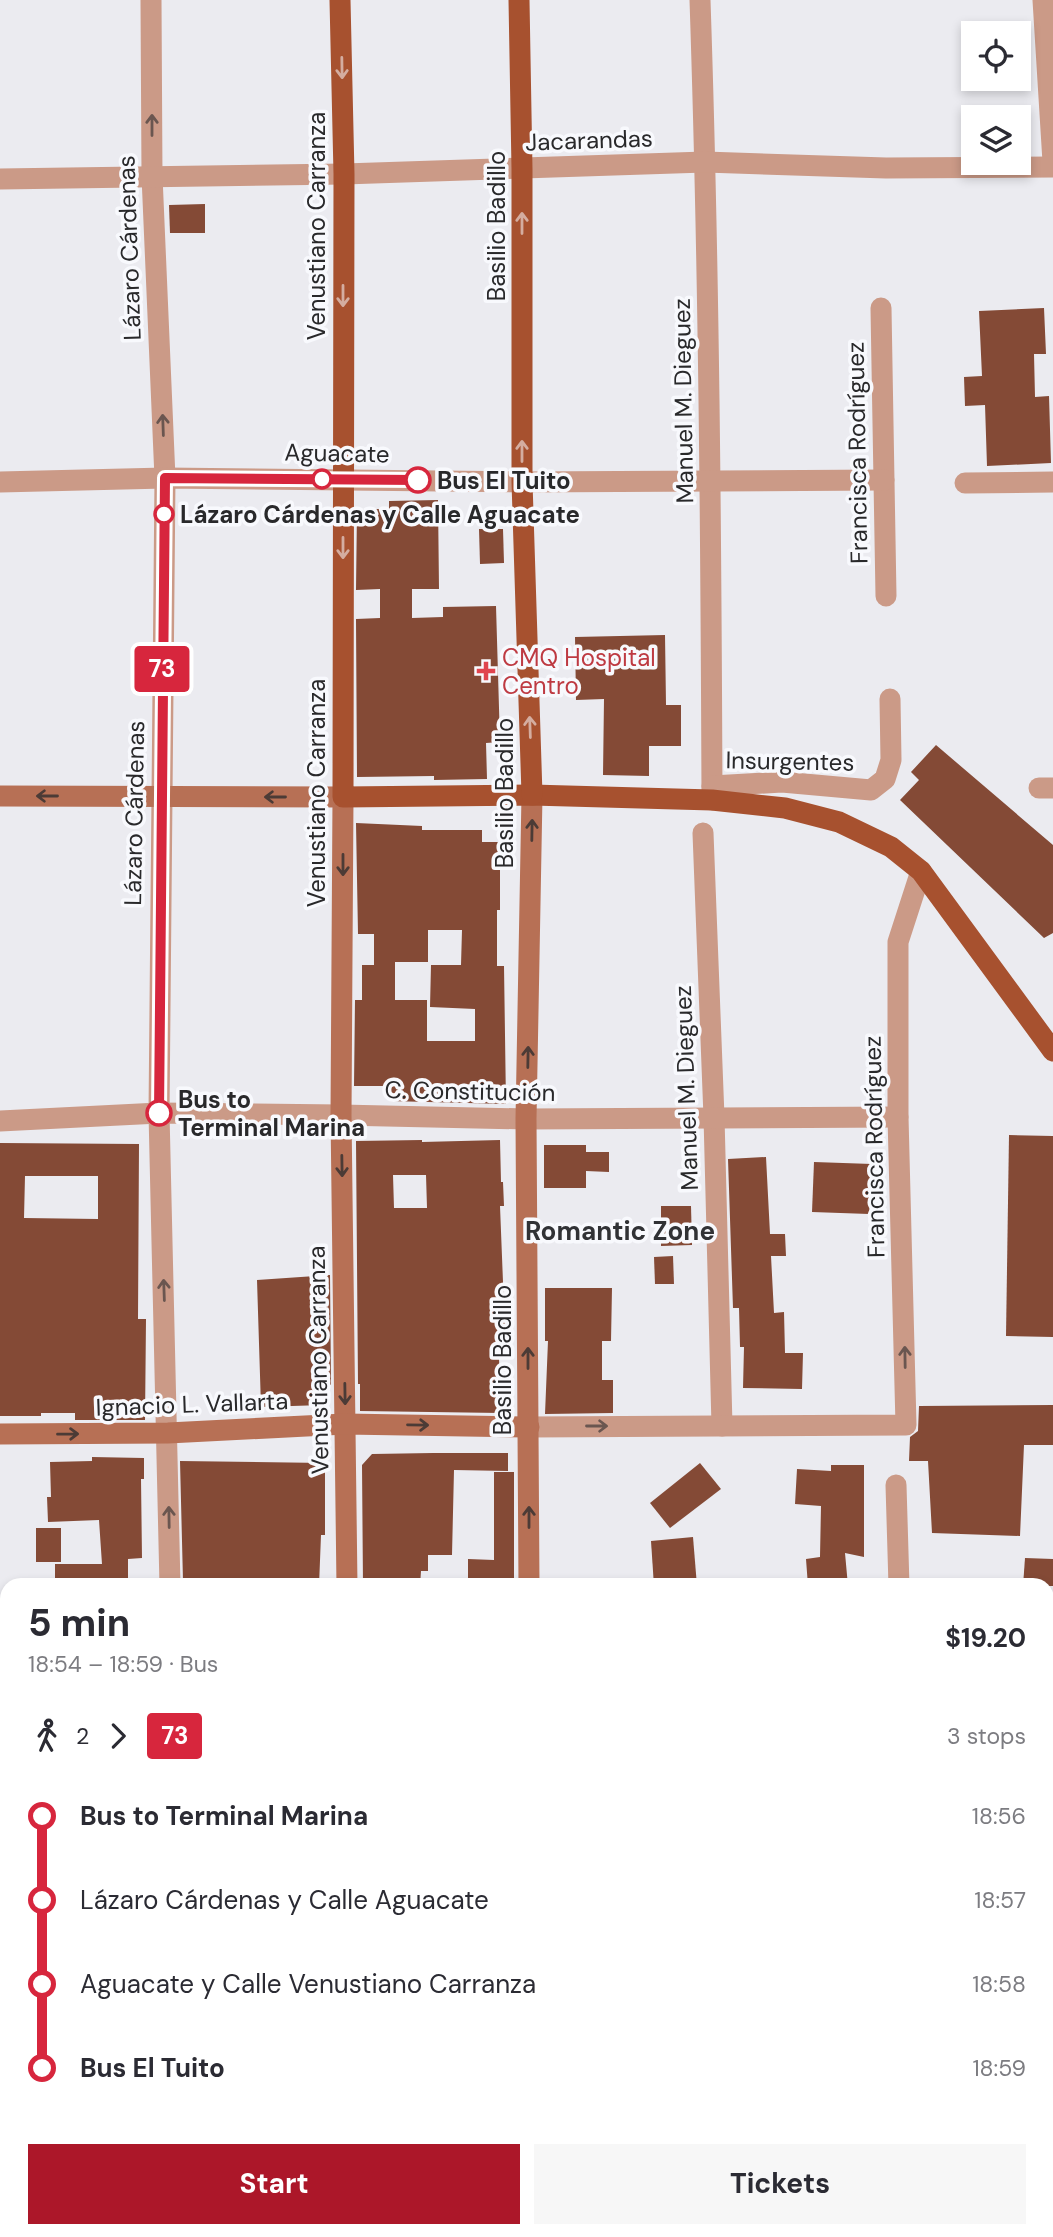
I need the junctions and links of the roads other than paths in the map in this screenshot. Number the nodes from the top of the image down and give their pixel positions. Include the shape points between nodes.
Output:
1 (151, 0) edge
2 (340, 0) edge
3 (519, 0) edge
4 (700, 0) edge
5 (1043, 0) edge
6 (705, 162) junction
7 (1053, 165) edge
8 (522, 169) junction
9 (344, 174) junction
10 (152, 176) junction
11 (0, 179) edge
12 (881, 308) dead end
13 (165, 478) junction
14 (343, 479) junction
15 (884, 480) junction
16 (710, 481) junction
17 (0, 482) edge
18 (522, 482) junction
19 (1053, 482) edge
20 (965, 483) dead end
21 (886, 596) dead end
22 (890, 699) dead end
23 (712, 793) junction
24 (532, 795) junction
25 (0, 796) edge
26 (160, 797) junction
27 (343, 797) junction
28 (703, 833) dead end
29 (921, 871) junction
30 (1053, 1051) edge
31 (159, 1113) junction
32 (341, 1115) junction
33 (714, 1117) junction
34 (898, 1117) junction
35 (526, 1119) junction
36 (0, 1121) edge
37 (345, 1424) junction
38 (906, 1425) joint
39 (722, 1426) junction
40 (528, 1427) junction
41 (168, 1433) junction
42 (0, 1434) edge
43 (896, 1485) dead end
44 (170, 1578) edge
45 (347, 1578) edge
46 (529, 1578) edge
47 (899, 1578) edge

10 -> 1 street, Lázaro Cárdenas
2 -> 9 main road, Venustiano Carranza
3 - 8 main road, Basilio Badillo
4 - 6 street, Manuel M. Dieguez
5 - 7 street
6 - 7 street, Jacarandas via 886,168
6 - 8 street, Jacarandas
6 - 16 street, Manuel M. Dieguez
8 - 9 street, Jacarandas
18 -> 8 main road, Basilio Badillo
9 - 10 street, Jacarandas
9 -> 14 main road, Venustiano Carranza
10 - 11 street, Jacarandas
13 -> 10 street, Lázaro Cárdenas
12 - 15 street, Francisca Rodríguez
13 - 14 street, Aguacate
13 - 17 street, Aguacate
13 - 26 street, Lázaro Cárdenas
14 - 18 street, Aguacate
14 -> 27 main road, Venustiano Carranza
15 - 16 street, Aguacate
15 - 21 street, Francisca Rodríguez
16 - 18 street, Aguacate
16 - 23 street, Manuel M. Dieguez
24 -> 18 main road, Basilio Badillo
19 - 20 street
22 - 23 street, Insurgentes via 891,760 885,779 872,789 782,782
23 - 24 main road
23 - 29 main road via 839,822 891,847
24 - 27 main road
35 -> 24 main road, Basilio Badillo
26 -> 25 main road
27 -> 26 main road
26 - 31 street, Lázaro Cárdenas
27 -> 32 main road, Venustiano Carranza
28 - 33 street, Manuel M. Dieguez
29 - 30 main road
29 - 34 street, Francisca Rodríguez via 898,942
31 - 32 street, C. Constitución
31 - 36 street, C. Constitución
41 -> 31 street, Lázaro Cárdenas
32 - 35 street, C. Constitución
32 -> 37 main road, Venustiano Carranza
33 - 34 street, C. Constitución
33 - 35 street, C. Constitución
33 - 39 street, Manuel M. Dieguez
38 -> 34 street, Francisca Rodríguez
40 -> 35 main road, Basilio Badillo
37 -> 40 main road, Ignacio L. Vallarta
37 - 41 main road, Ignacio L. Vallarta
37 - 45 main road, Venustiano Carranza
38 - 39 street, Ignacio L. Vallarta
40 -> 39 street, Ignacio L. Vallarta
46 -> 40 main road, Basilio Badillo
42 -> 41 main road, Ignacio L. Vallarta
44 -> 41 street, Lázaro Cárdenas
43 - 47 street

